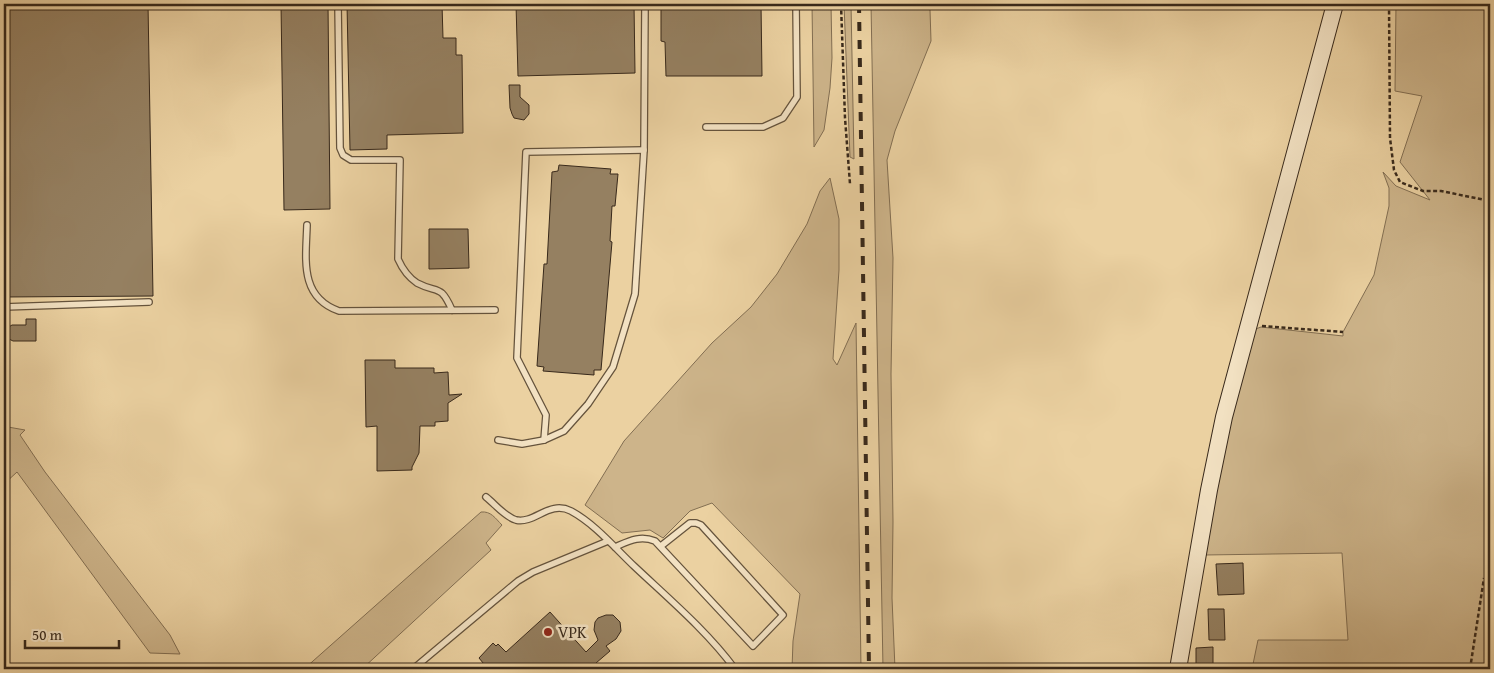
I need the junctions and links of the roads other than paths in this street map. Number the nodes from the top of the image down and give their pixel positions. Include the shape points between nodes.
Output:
1 (338, 4) edge
2 (645, 4) edge
3 (796, 4) edge
4 (1335, 4) edge
5 (706, 127) dead end
6 (644, 150) junction
7 (307, 225) dead end
8 (148, 302) dead end
9 (4, 307) edge
10 (452, 310) junction
11 (495, 310) dead end
12 (498, 440) dead end
13 (544, 440) junction
14 (486, 497) dead end
15 (608, 541) junction
16 (661, 546) junction
17 (615, 547) junction
18 (413, 669) edge
19 (735, 669) edge
20 (1178, 669) edge

1 - 10 lane via 340,148 343,155 351,160 400,160 398,259 404,271 417,283 438,290 446,297
2 - 6 lane
3 - 5 lane via 797,97 783,118 763,127
4 - 20 street via 1222,426
6 - 13 lane via 635,294 613,367 588,404 564,431
6 - 13 lane via 526,152 517,358 546,415
7 - 10 lane via 306,268 309,282 326,307 339,311
8 - 9 lane
10 - 11 lane
12 - 13 lane via 522,444
14 - 15 lane via 516,520 553,508 570,510
15 - 17 lane
15 - 18 lane via 518,581
16 - 16 lane via 754,646 783,615 702,525 690,523
16 - 17 lane via 651,539 638,538
17 - 19 lane via 718,646

